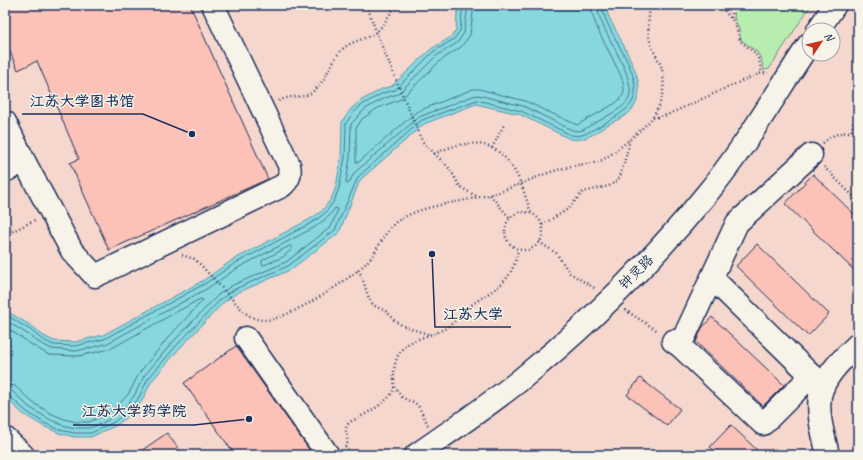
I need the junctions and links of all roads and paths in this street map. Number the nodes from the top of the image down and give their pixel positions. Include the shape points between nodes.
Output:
1 (213, 5) edge
2 (367, 5) edge
3 (396, 5) edge
4 (650, 5) edge
5 (719, 5) edge
6 (732, 5) edge
7 (843, 7) edge
8 (858, 15) edge
9 (731, 18) junction
10 (827, 22) edge
11 (376, 32) junction
12 (801, 56) edge
13 (762, 73) junction
14 (772, 73) dead end
15 (858, 108) edge
16 (264, 111) junction
17 (652, 118) junction
18 (5, 122) edge
19 (504, 124) dead end
20 (629, 140) junction
21 (492, 148) junction
22 (434, 154) junction
23 (811, 155) junction
24 (14, 166) edge
25 (520, 184) junction
26 (490, 195) junction
27 (478, 197) junction
28 (858, 200) edge
29 (51, 212) junction
30 (531, 213) junction
31 (510, 218) junction
32 (542, 225) junction
33 (5, 235) edge
34 (539, 242) junction
35 (160, 246) junction
36 (518, 250) junction
37 (358, 270) junction
38 (712, 278) junction
39 (599, 292) dead end
40 (622, 307) dead end
41 (431, 335) junction
42 (246, 338) dead end
43 (677, 344) junction
44 (858, 344) edge
45 (818, 381) junction
46 (394, 387) junction
47 (429, 429) dead end
48 (5, 438) edge
49 (335, 453) edge
50 (23, 455) edge
51 (416, 455) edge
52 (828, 455) edge

1 - 16 lane
2 - 11 path
3 - 11 path
4 - 17 path via 650,40 664,76 660,102
5 - 9 path
6 - 9 path
7 - 8 path
7 - 10 lane
9 - 13 path via 740,41 760,60
11 - 16 path via 343,48 313,92 290,97
11 - 22 path via 419,136
12 - 51 lane, 钟灵路 via 740,149 706,195 658,250 562,345 518,381
13 - 14 path
13 - 17 path via 666,115
15 - 23 path via 851,132 835,134
16 - 35 lane via 289,165 288,181
17 - 20 path
18 - 24 lane
19 - 21 path
20 - 25 path via 599,162 546,173
20 - 32 path via 617,181 610,186 583,192 568,209
21 - 22 path via 472,143 461,144
21 - 25 path via 510,163
22 - 27 path via 450,169 460,187
23 - 28 path
23 - 38 lane via 737,223
24 - 29 lane
25 - 26 path
25 - 30 path
26 - 27 path
26 - 31 path
27 - 37 path via 421,210 399,220
29 - 33 path
29 - 35 lane via 72,251 95,276
30 - 31 path via 518,213
30 - 32 path
31 - 36 path via 505,227 505,234 507,241
32 - 34 path via 543,233
34 - 36 path via 532,249
34 - 39 path via 556,253 575,278 591,285
35 - 37 path via 168,252 194,259 205,268 234,303 251,317 266,320 292,311 323,295
36 - 41 path via 516,260 501,285 471,306 454,323
37 - 41 path via 363,277 367,294 377,308 388,313 396,322
38 - 43 lane
38 - 45 lane
40 - 43 path
41 - 46 path via 406,345 401,351 394,368
42 - 49 lane
43 - 45 lane via 763,424
44 - 45 lane via 829,377
45 - 52 lane
46 - 47 path via 407,400 419,407
46 - 49 path via 386,400 350,422 346,428 348,444
48 - 50 lane

